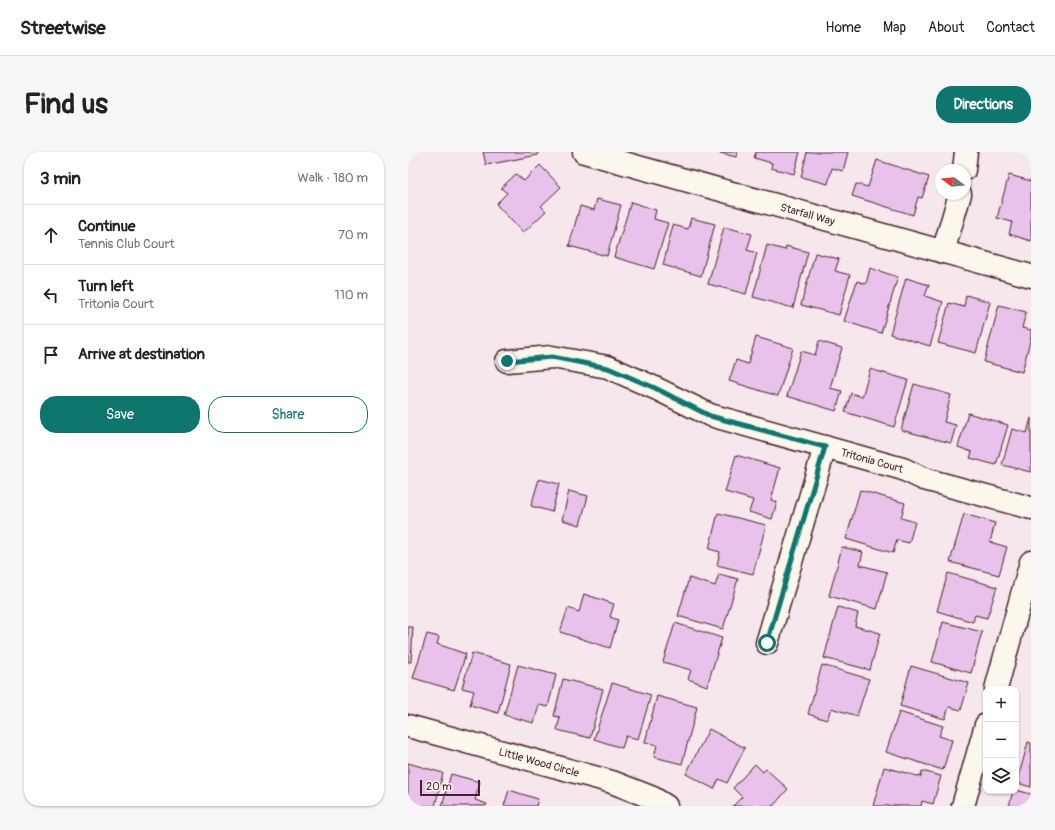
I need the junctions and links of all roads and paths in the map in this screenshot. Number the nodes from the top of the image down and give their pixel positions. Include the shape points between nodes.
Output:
1 (584, 152) edge
2 (966, 152) edge
3 (965, 164) edge
4 (958, 200) edge
5 (943, 252) junction
6 (1031, 276) edge
7 (507, 361) dead end
8 (825, 447) junction
9 (1031, 508) edge
10 (1031, 562) edge
11 (767, 643) dead end
12 (997, 686) edge
13 (408, 726) edge
14 (983, 736) edge
15 (666, 806) edge
16 (964, 806) edge

1 - 5 street, Starfall Way
2 - 3 street
4 - 5 street
5 - 6 street, Starfall Way
7 - 8 street, Tritonia Court via 552,357 608,368 710,416
8 - 9 street, Tritonia Court via 903,469 924,479
8 - 11 street
10 - 12 street
13 - 15 street, Little Wood Circle via 612,782 634,789
14 - 16 street

